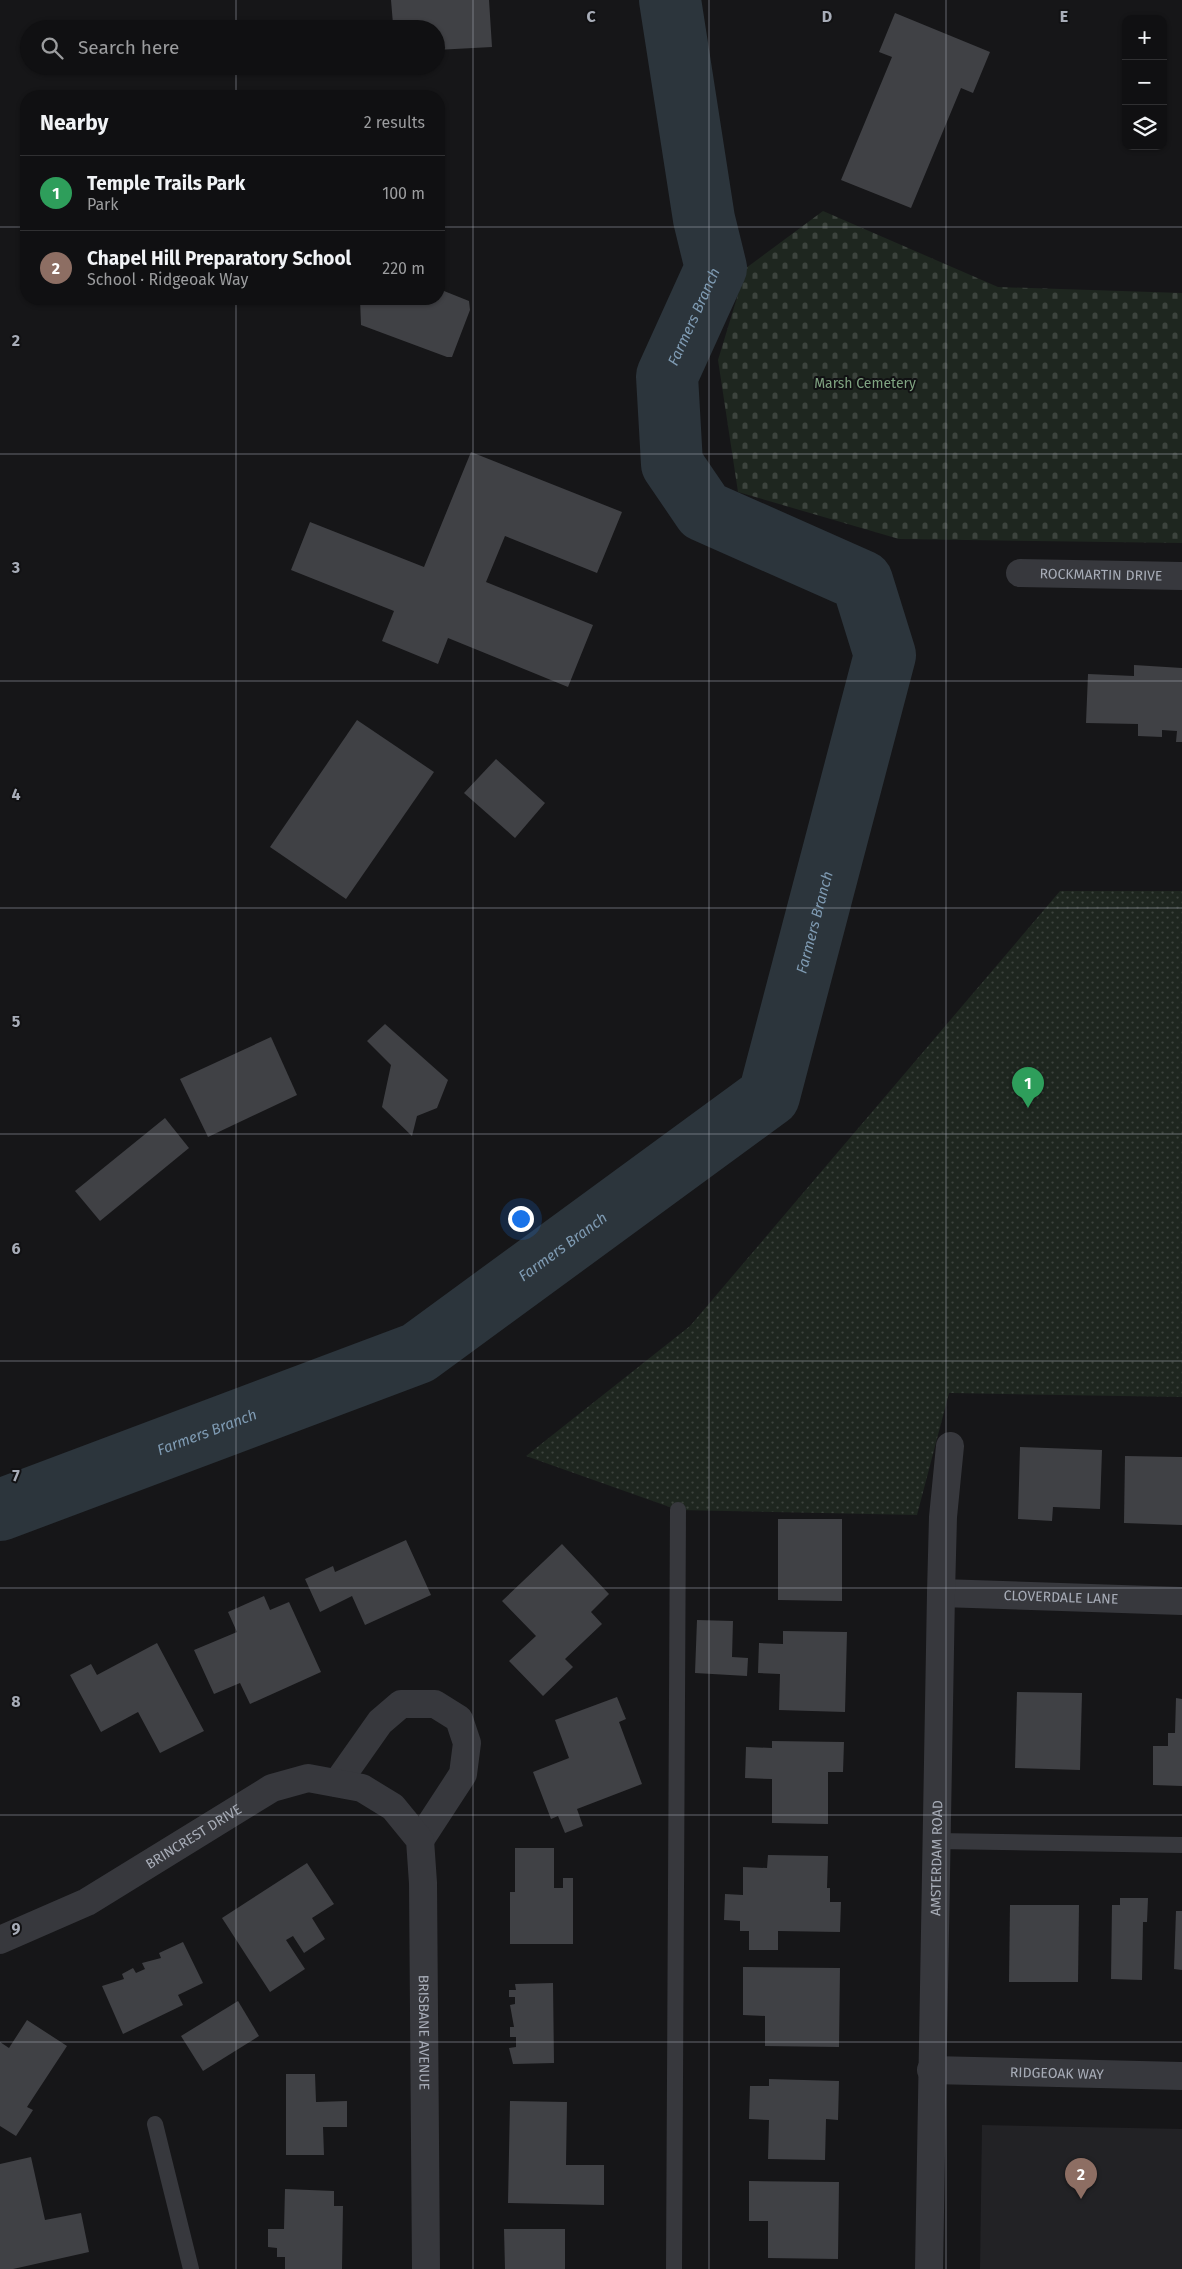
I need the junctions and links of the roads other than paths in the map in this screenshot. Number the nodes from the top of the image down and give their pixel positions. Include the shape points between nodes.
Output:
1 (1020, 573) dead end
2 (1182, 576) edge
3 (950, 1446) dead end
4 (678, 1510) dead end
5 (940, 1593) junction
6 (1182, 1601) edge
7 (337, 1784) junction
8 (420, 1840) junction
9 (936, 1841) junction
10 (1182, 1845) edge
11 (0, 1940) edge
12 (931, 2070) junction
13 (1182, 2076) edge
14 (155, 2124) dead end
15 (191, 2269) edge
16 (426, 2269) edge
17 (674, 2269) edge
18 (929, 2269) edge

1 - 2 street, ROCKMARTIN DRIVE
3 - 5 street, AMSTERDAM ROAD
4 - 17 lane
5 - 6 street, CLOVERDALE LANE
5 - 9 street, AMSTERDAM ROAD
7 - 8 street, BRINCREST DRIVE via 362,1788 393,1807
7 - 8 street via 380,1722 401,1704 435,1704 459,1719 467,1743 463,1774
7 - 11 street, BRINCREST DRIVE via 308,1778 272,1788 87,1902
8 - 16 street, BRISBANE AVENUE
9 - 10 lane
9 - 12 street, AMSTERDAM ROAD
12 - 13 street, RIDGEOAK WAY
12 - 18 street, AMSTERDAM ROAD
14 - 15 lane

